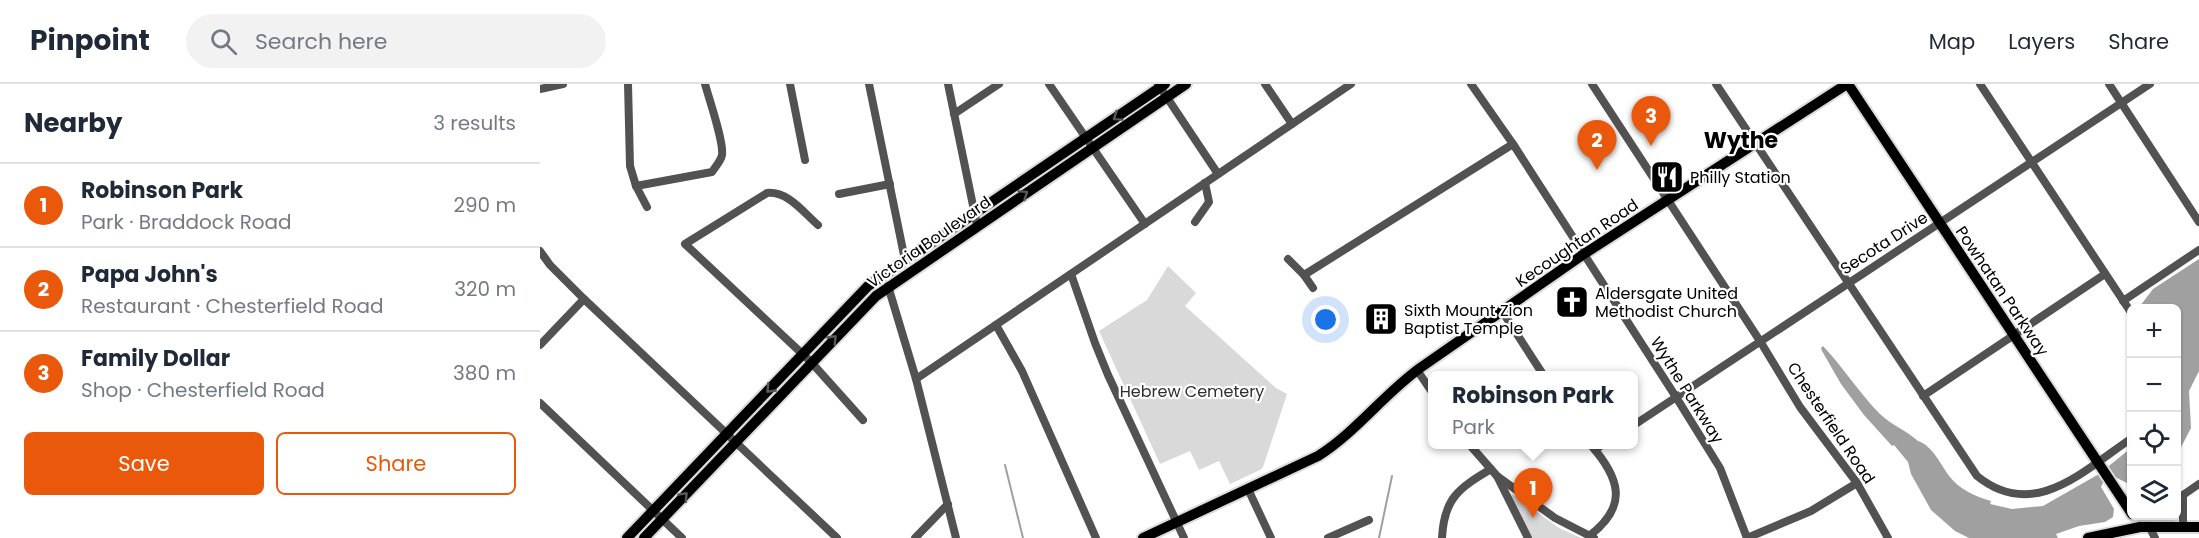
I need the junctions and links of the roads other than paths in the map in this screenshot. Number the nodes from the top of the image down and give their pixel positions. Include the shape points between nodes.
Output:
1 (563, 84) edge
2 (627, 84) edge
3 (705, 84) edge
4 (790, 84) edge
5 (869, 84) edge
6 (948, 84) edge
7 (999, 84) edge
8 (1049, 84) edge
9 (1186, 84) edge
10 (1265, 84) edge
11 (1352, 84) edge
12 (1472, 84) edge
13 (1592, 84) edge
14 (1716, 84) edge
15 (1847, 84) edge
16 (1980, 84) edge
17 (2109, 84) edge
18 (2150, 84) edge
19 (1161, 85) edge
20 (540, 89) edge
21 (1167, 97) junction
22 (2121, 103) junction
23 (954, 114) junction
24 (1292, 124) junction
25 (1089, 142) junction
26 (1755, 142) junction
27 (1513, 144) junction
28 (805, 160) dead end
29 (2031, 163) junction
30 (1218, 174) junction
31 (1205, 183) junction
32 (890, 184) junction
33 (636, 186) junction
34 (839, 194) dead end
35 (1669, 200) junction
36 (647, 207) dead end
37 (974, 213) junction
38 (1195, 222) dead end
39 (2199, 222) edge
40 (1939, 223) junction
41 (1145, 224) junction
42 (818, 225) dead end
43 (977, 225) junction
44 (2199, 250) edge
45 (540, 251) edge
46 (1584, 254) junction
47 (1288, 259) dead end
48 (905, 260) junction
49 (1071, 274) junction
50 (2106, 274) junction
51 (1304, 275) junction
52 (1848, 283) junction
53 (888, 286) junction
54 (1313, 288) dead end
55 (584, 299) junction
56 (2123, 301) junction
57 (2127, 307) edge
58 (1502, 312) junction
59 (996, 325) junction
60 (2014, 334) junction
61 (1760, 341) junction
62 (540, 345) edge
63 (803, 354) junction
64 (811, 362) junction
65 (1417, 370) junction
66 (1541, 371) edge
67 (916, 379) junction
68 (1428, 386) edge
69 (1923, 396) junction
70 (1676, 397) junction
71 (540, 403) edge
72 (863, 420) dead end
73 (1638, 421) edge
74 (727, 433) junction
75 (736, 441) junction
76 (2127, 444) edge
77 (1473, 449) edge
78 (1594, 449) edge
79 (1491, 469) junction
80 (2103, 470) junction
81 (1497, 476) junction
82 (1857, 483) junction
83 (2199, 484) edge
84 (1248, 489) junction
85 (948, 504) junction
86 (2127, 507) edge
87 (653, 511) junction
88 (662, 519) junction
89 (1369, 520) dead end
90 (2137, 520) edge
91 (1177, 523) junction
92 (2144, 526) junction
93 (2183, 527) junction
94 (2199, 527) edge
95 (1592, 537) edge
96 (627, 538) edge
97 (644, 538) edge
98 (682, 538) edge
99 (837, 538) edge
100 (915, 538) edge
101 (956, 538) edge
102 (1096, 538) edge
103 (1143, 538) edge
104 (1184, 538) edge
105 (1271, 538) edge
106 (1328, 538) edge
107 (1442, 538) edge
108 (1528, 538) edge
109 (1747, 538) edge
110 (1888, 538) edge
111 (2088, 538) edge
112 (2155, 538) edge

1 - 20 street
2 - 33 street via 630,166
3 - 33 street via 722,155 712,172
4 - 28 street
5 - 32 street
6 - 23 street
7 - 23 street
8 - 25 street
9 - 21 main road, Victoria Boulevard
10 - 24 street
11 - 24 street
12 - 27 street, Wythe Parkway
13 - 35 street, Chesterfield Road
14 - 26 street
15 - 26 main road, Kecoughtan Road
15 - 40 main road, Powhatan Parkway
16 - 29 street
17 - 22 street
18 - 22 street, Secota Drive
19 - 21 street
19 -> 25 main road, Victoria Boulevard
21 - 25 main road, Victoria Boulevard
21 - 30 street
22 - 29 street, Secota Drive
22 - 39 street
23 - 37 street
24 - 30 street
25 - 37 main road, Victoria Boulevard
25 - 41 street
43 -> 25 main road, Victoria Boulevard
26 - 35 main road, Kecoughtan Road
26 - 52 street
27 - 46 street, Wythe Parkway
27 - 51 street
29 - 40 street, Secota Drive
29 - 50 street
30 - 31 street
31 - 38 street via 1209,202
31 - 41 street
32 - 34 street
32 - 48 street
33 - 36 street
35 - 46 main road, Kecoughtan Road
35 - 61 street, Chesterfield Road
37 - 43 street
37 - 48 main road, Victoria Boulevard
40 - 52 street, Secota Drive
40 - 60 main road, Powhatan Parkway
41 - 49 street
42 - 63 street via 785,196 766,193 685,244
43 - 53 main road, Victoria Boulevard
44 - 56 street
45 - 55 street
46 - 58 main road, Kecoughtan Road
46 - 70 street, Wythe Parkway
47 - 51 street
48 - 63 main road, Victoria Boulevard via 868,286
49 - 59 street
49 - 91 street via 1108,375
50 - 56 street
50 - 60 street
51 - 54 street
52 - 61 street, Secota Drive
52 - 69 street
64 -> 53 main road, Victoria Boulevard
53 - 67 street
55 - 62 street
55 - 74 street
56 - 57 street
58 - 65 main road, Kecoughtan Road
58 - 66 street
59 - 67 street
59 - 102 street via 1022,371
60 - 69 street
60 - 80 main road, Powhatan Parkway
61 - 70 street, Secota Drive
61 - 82 street, Chesterfield Road via 1800,407
63 - 64 street
63 -> 74 main road, Victoria Boulevard
64 - 72 street
64 - 75 main road, Victoria Boulevard
65 - 68 street
65 - 84 main road, Kecoughtan Road via 1334,446
67 - 85 street
69 - 80 street via 1977,476 2003,492 2025,496 2045,492
70 - 73 street, Secota Drive
70 - 109 street, Wythe Parkway via 1720,468
71 - 87 street
74 - 75 street
74 - 87 main road, Victoria Boulevard
88 -> 75 main road, Victoria Boulevard
75 - 99 street
76 - 80 street
77 - 79 street
78 - 95 street via 1610,471 1617,493 1611,514
79 - 81 street
79 - 107 street via 1453,495 1445,512
80 - 86 main road, Powhatan Parkway
81 - 95 street via 1555,518
81 - 108 street
82 - 109 street via 1811,511
82 - 110 street, Chesterfield Road
83 - 93 street via 2183,495
84 - 91 main road, Kecoughtan Road
84 - 105 street
85 - 100 street
85 - 101 street
87 - 88 street
87 - 96 main road, Victoria Boulevard
88 - 97 main road, Victoria Boulevard
88 - 98 street
89 - 106 street
90 - 92 main road, Powhatan Parkway
91 - 103 main road, Kecoughtan Road
91 - 104 street
92 - 93 main road
92 - 111 main road
92 - 112 street, Powhatan Parkway
93 - 94 main road

